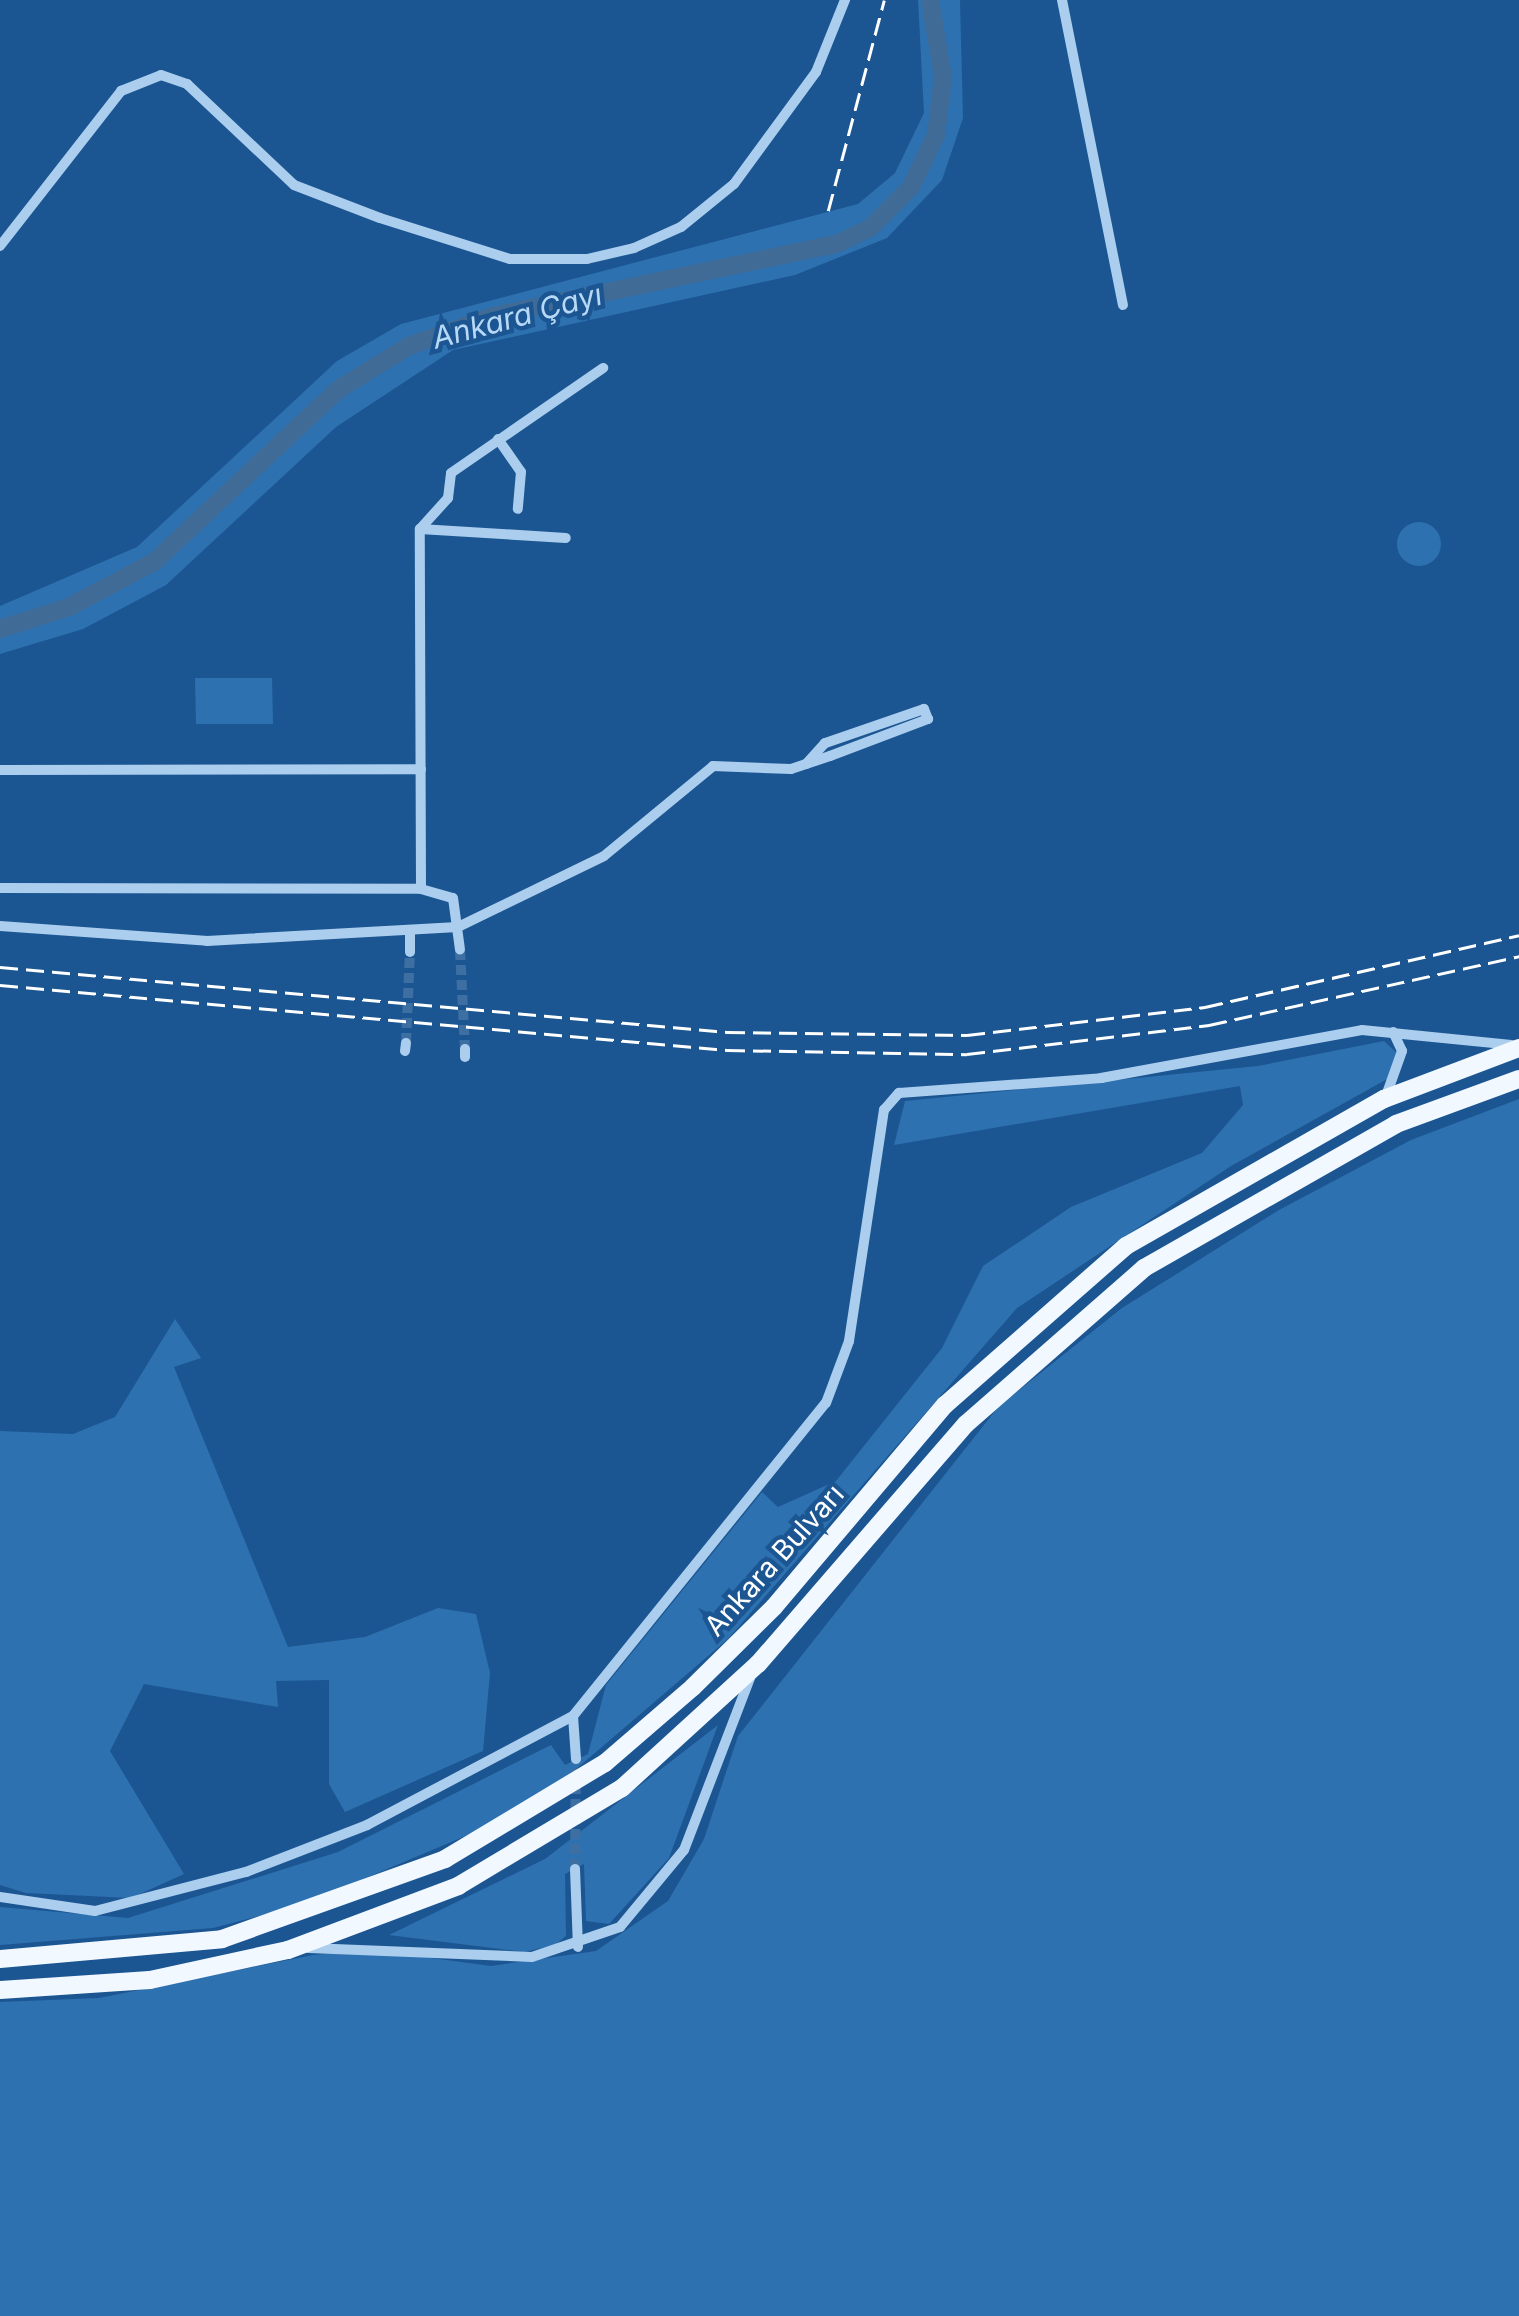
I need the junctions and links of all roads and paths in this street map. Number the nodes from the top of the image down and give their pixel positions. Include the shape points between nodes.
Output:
1 (844, 0) edge
2 (1062, 0) edge
3 (0, 246) edge
4 (1123, 304) dead end
5 (602, 368) dead end
6 (498, 439) junction
7 (518, 509) dead end
8 (420, 529) junction
9 (566, 538) dead end
10 (806, 764) junction
11 (421, 769) junction
12 (1, 770) edge
13 (0, 888) edge
14 (421, 888) junction
15 (0, 926) edge
16 (458, 927) junction
17 (410, 932) junction
18 (460, 950) tunnel mouth
19 (410, 952) tunnel mouth
20 (1393, 1032) junction
21 (1519, 1047) edge
22 (1519, 1078) edge
23 (1384, 1099) junction
24 (758, 1664) junction
25 (573, 1716) junction
26 (576, 1759) tunnel mouth
27 (575, 1869) tunnel mouth
28 (0, 1898) edge
29 (578, 1946) junction
30 (288, 1950) junction
31 (0, 1959) edge
32 (0, 1990) edge

1 - 3 street via 816,72 734,184 681,226 634,248 523,260 380,218 294,184 188,84 161,76 121,91
2 - 4 street
5 - 6 street
6 - 7 street via 522,472
6 - 8 street via 452,472 448,498
8 - 9 street
8 - 11 street
10 - 10 street via 825,743 924,709 928,719
10 - 16 street via 713,766 604,856
11 - 12 street
11 - 14 street
13 - 14 street
14 - 16 street via 448,892
15 - 17 street via 206,941
16 - 17 street
16 - 18 street
17 - 19 street
20 - 21 street
20 - 23 street via 1402,1051
20 - 25 street via 1101,1078 899,1093 884,1110 849,1342 826,1404
21 - 23 main road, Ankara Bulvarı
22 - 24 main road, Ankara Bulvarı via 1396,1124 1144,1268 966,1424
23 - 31 main road, Ankara Bulvarı via 1241,1173 1030,1322 945,1405 774,1607 605,1763 445,1859 337,1904 222,1939
24 - 29 street via 684,1850 653,1897
24 - 30 main road, Ankara Bulvarı via 622,1788 458,1886
25 - 26 street
25 - 28 street via 367,1826 228,1878 95,1911
27 - 29 street
29 - 30 street via 491,1960 356,1944
30 - 32 main road, Ankara Bulvarı via 150,1980

